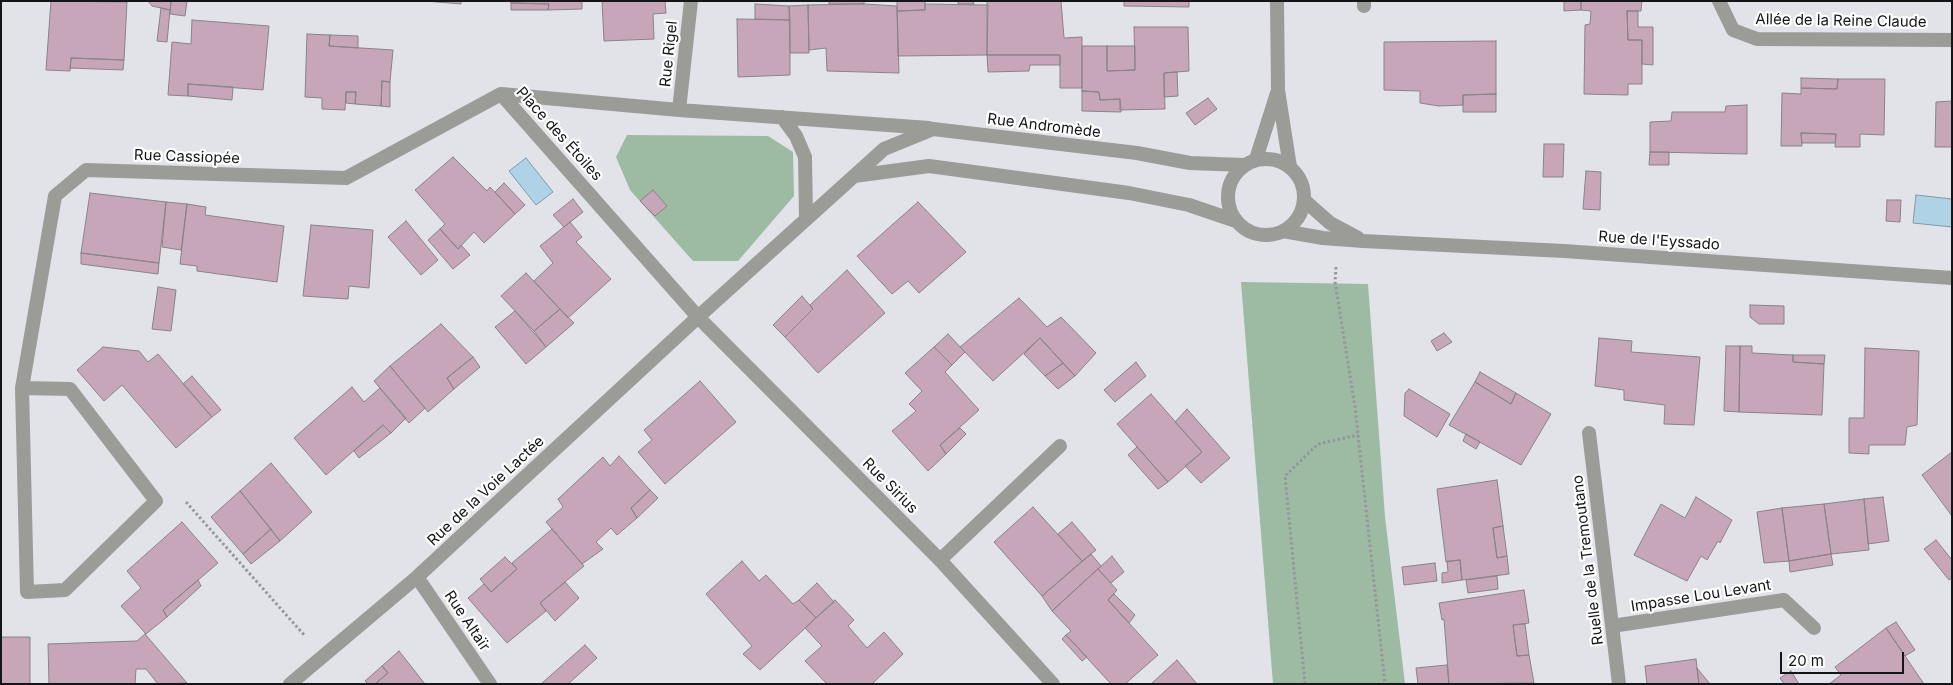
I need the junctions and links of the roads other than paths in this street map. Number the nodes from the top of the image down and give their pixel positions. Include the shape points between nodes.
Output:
1 (692, 1) edge
2 (1277, 1) edge
3 (1719, 1) edge
4 (1952, 40) edge
5 (1278, 90) junction
6 (501, 94) junction
7 (679, 110) junction
8 (782, 117) junction
9 (933, 129) junction
10 (1250, 162) junction
11 (1290, 166) junction
12 (854, 176) junction
13 (1304, 200) junction
14 (806, 218) junction
15 (1236, 221) junction
16 (1284, 231) junction
17 (1363, 241) junction
18 (1952, 278) edge
19 (698, 317) junction
20 (22, 388) junction
21 (1589, 433) dead end
22 (1060, 446) dead end
23 (940, 560) junction
24 (417, 578) junction
25 (1612, 626) junction
26 (1814, 628) dead end
27 (290, 684) edge
28 (490, 684) edge
29 (1053, 684) edge
30 (1619, 684) edge

1 - 7 street, Rue Rigel
2 - 5 street
3 - 4 street, Allée de la Reine Claude via 1733,30 1757,39
5 - 10 street
5 - 11 street
6 - 7 street, Place des Étoiles
6 - 19 street, Place des Étoiles
6 - 20 street, Rue Cassiopée via 346,178 86,170 55,196
7 - 8 street, Place des Étoiles
8 - 9 street, Place des Étoiles
8 - 14 street via 796,136 805,157
9 - 10 street, Rue Andromède via 1190,163
9 - 12 street via 884,150
10 - 11 street via 1268,158
10 - 15 street via 1229,184 1227,197
11 - 13 street via 1302,182
12 - 14 street
12 - 15 street via 929,166 1129,192 1189,205
13 - 16 street via 1301,213
13 - 17 street, Rue de l'Eyssado via 1330,223
14 - 19 street
15 - 16 street via 1246,230 1258,234
16 - 17 street, Rue de l'Eyssado
17 - 18 street, Rue de l'Eyssado via 1564,251
19 - 23 street, Rue Sirius
19 - 24 street, Rue de la Voie Lactée
20 - 20 street, Rue Cassiopée via 27,592 65,590 156,501 70,389
21 - 25 street, Ruelle de la Tremoutano
22 - 23 street
23 - 29 street, Rue Sirius
24 - 27 street, Rue de la Voie Lactée
24 - 28 street, Rue Altaïr
25 - 26 street, Impasse Lou Levant via 1784,600
25 - 30 street, Ruelle de la Tremoutano

